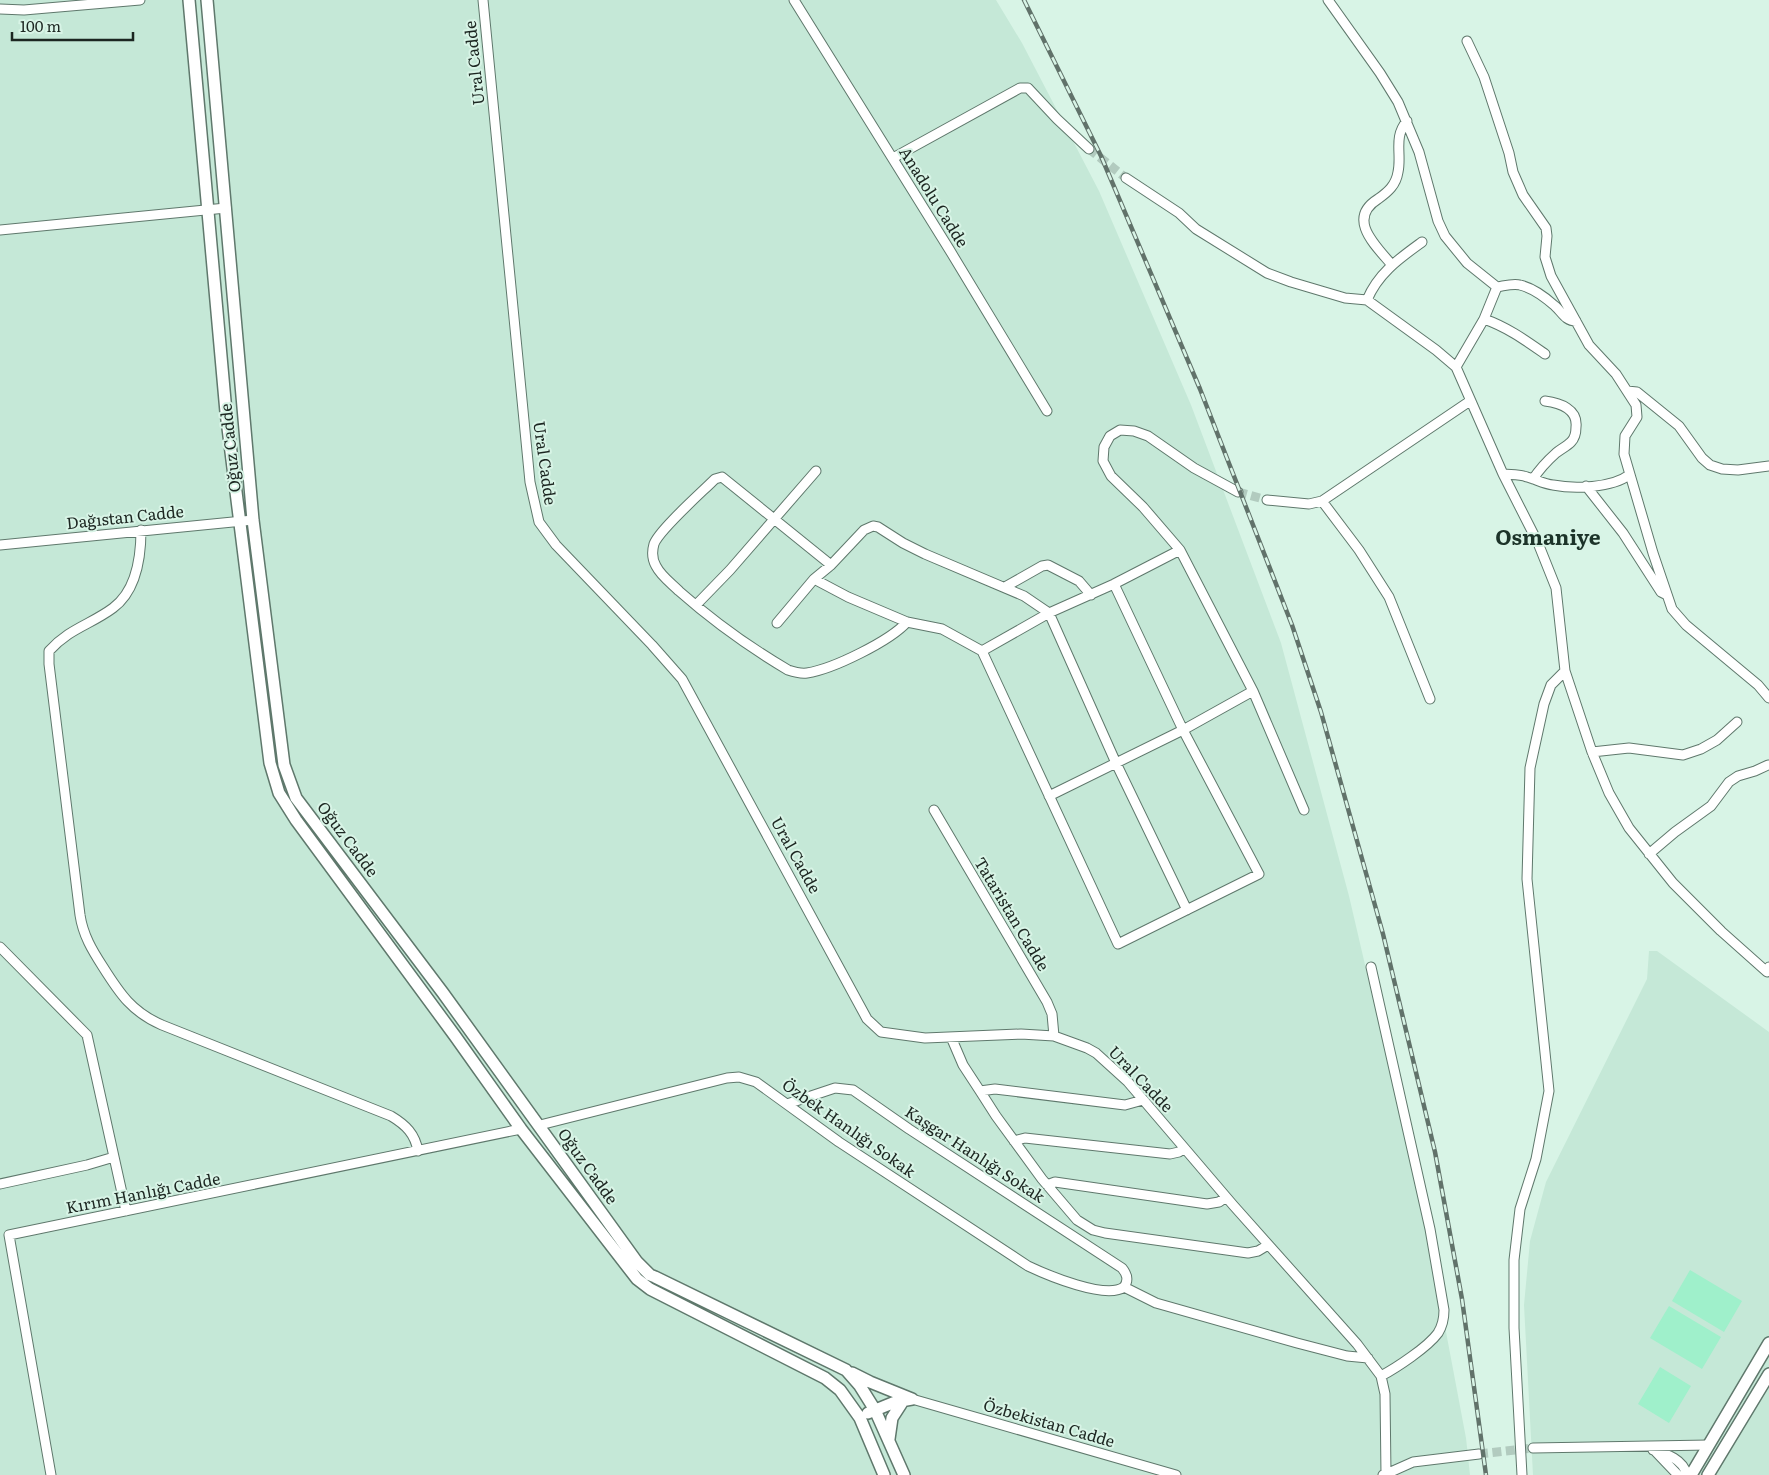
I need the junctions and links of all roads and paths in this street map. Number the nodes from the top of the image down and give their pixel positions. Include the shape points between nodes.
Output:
1 (140, 0) edge
2 (189, 0) edge
3 (207, 0) edge
4 (483, 0) edge
5 (794, 0) edge
6 (1328, 0) edge
7 (0, 9) edge
8 (1467, 41) dead end
9 (1407, 121) junction
10 (1089, 149) tunnel mouth
11 (893, 158) junction
12 (1126, 178) tunnel mouth
13 (226, 208) junction
14 (209, 210) junction
15 (0, 230) edge
16 (1422, 242) dead end
17 (1392, 265) junction
18 (1497, 287) junction
19 (1367, 300) junction
20 (1484, 319) junction
21 (1576, 321) junction
22 (1546, 354) dead end
23 (1456, 367) junction
24 (1627, 391) junction
25 (1470, 400) junction
26 (1545, 401) dead end
27 (1047, 411) dead end
28 (1769, 466) edge
29 (816, 471) dead end
30 (1503, 474) junction
31 (1629, 475) junction
32 (1532, 479) junction
33 (1586, 486) junction
34 (1238, 492) tunnel mouth
35 (1268, 500) tunnel mouth
36 (1322, 501) junction
37 (253, 520) junction
38 (773, 520) junction
39 (239, 522) junction
40 (141, 530) junction
41 (0, 545) edge
42 (1180, 550) junction
43 (831, 565) junction
44 (814, 579) junction
45 (1114, 584) junction
46 (1005, 588) junction
47 (1091, 595) junction
48 (1667, 596) junction
49 (696, 605) junction
50 (1049, 613) junction
51 (907, 622) junction
52 (777, 623) dead end
53 (982, 652) junction
54 (1565, 671) junction
55 (1253, 692) junction
56 (1769, 698) edge
57 (1430, 700) dead end
58 (1737, 722) dead end
59 (1183, 730) junction
60 (1592, 752) junction
61 (1116, 763) junction
62 (1768, 765) edge
63 (1049, 796) junction
64 (934, 810) dead end
65 (1304, 810) dead end
66 (1649, 854) junction
67 (1187, 910) junction
68 (0, 947) edge
69 (1371, 967) dead end
70 (1769, 968) edge
71 (1054, 1036) junction
72 (951, 1037) junction
73 (980, 1091) junction
74 (1143, 1100) junction
75 (787, 1104) junction
76 (540, 1125) junction
77 (521, 1129) junction
78 (1014, 1141) junction
79 (1184, 1148) junction
80 (418, 1151) junction
81 (114, 1157) junction
82 (0, 1184) edge
83 (1047, 1185) junction
84 (1226, 1197) junction
85 (126, 1211) junction
86 (1268, 1245) junction
87 (1124, 1286) junction
88 (1769, 1343) edge
89 (1368, 1358) junction
90 (846, 1370) junction
91 (1769, 1374) edge
92 (1381, 1376) junction
93 (908, 1400) junction
94 (874, 1410) junction
95 (860, 1418) junction
96 (888, 1441) junction
97 (1709, 1445) junction
98 (1645, 1447) junction
99 (1533, 1448) tunnel mouth
100 (1655, 1451) junction
101 (1479, 1454) tunnel mouth
102 (1670, 1471) edge
103 (1385, 1474) edge
104 (51, 1475) edge
105 (884, 1475) edge
106 (904, 1475) edge
107 (1176, 1475) edge
108 (1522, 1475) edge
109 (1678, 1475) edge
110 (1687, 1475) edge
111 (1691, 1475) edge
112 (1708, 1475) edge

1 - 7 street via 24,10
2 - 14 street, Oğuz Cadde
3 - 13 street, Oğuz Cadde
4 - 72 street, Ural Cadde via 530,482 539,522 561,552 682,679 867,1018 881,1032 925,1038
5 - 11 street, Anadolu Cadde
6 - 9 street via 1380,73
8 - 21 street via 1484,77 1510,153 1513,172 1523,195 1546,228 1546,265
9 - 17 street via 1399,135 1398,173 1394,184 1372,204 1364,218 1367,235
9 - 18 street via 1438,221 1446,236 1467,263
10 - 11 street via 1028,88 1020,88
11 - 27 street, Anadolu Cadde
12 - 19 street via 1224,248 1267,273 1345,298
13 - 14 street
13 - 37 street, Oğuz Cadde
14 - 15 street
14 - 39 street, Oğuz Cadde
16 - 17 street
17 - 19 street via 1380,276
18 - 20 street
18 - 21 street via 1513,284 1531,289 1556,306 1570,321
19 - 23 street
20 - 22 street via 1517,334
20 - 23 street
21 - 24 street via 1589,345
23 - 25 street
24 - 28 street via 1637,392 1679,426 1710,465 1738,470
24 - 31 street via 1638,412 1624,445
25 - 30 street
25 - 36 street
26 - 32 street via 1566,407 1574,414 1576,427 1573,440
29 - 38 street
30 - 32 street
30 - 54 street via 1538,543 1556,588
31 - 33 street via 1613,484
31 - 48 street
32 - 33 street via 1554,486
33 - 48 street
34 - 42 street via 1194,468 1148,436 1120,430 1110,436 1104,447 1103,461 1110,476 1143,507
35 - 36 street via 1309,504
36 - 57 street via 1389,597
37 - 39 street, Dağıstan Cadde
37 - 76 street, Oğuz Cadde via 284,766 296,798
38 - 43 street
38 - 49 street
38 - 49 street via 725,478 719,477 656,539 654,562 663,576
39 - 40 street, Dağıstan Cadde
39 - 77 street, Oğuz Cadde via 270,763 279,793
40 - 41 street, Dağıstan Cadde
40 - 80 street via 137,567 123,598 112,609 60,638 49,651 80,915 88,944 118,992 143,1016 391,1116 410,1131
42 - 45 street
42 - 55 street
43 - 44 street
43 - 46 street via 864,530 873,526 918,550
44 - 51 street
44 - 52 street
45 - 47 street
45 - 59 street
46 - 47 street via 1048,565 1079,581
46 - 50 street
47 - 50 street
48 - 56 street via 1672,609 1686,625
49 - 51 street via 771,660 798,673 843,660 892,636
50 - 53 street
50 - 61 street
51 - 53 street via 942,629
53 - 63 street
54 - 60 street
54 - 108 street via 1552,685 1544,704 1530,768 1527,879 1549,1091 1536,1159 1520,1210 1514,1260 1514,1328
55 - 59 street
55 - 65 street
58 - 60 street via 1717,740 1684,755 1630,748
59 - 61 street
59 - 67 street via 1259,874
60 - 66 street via 1609,794 1628,828
61 - 63 street
61 - 67 street
62 - 66 street via 1738,776 1711,806
63 - 67 street via 1118,944
64 - 71 street, Tataristan Cadde via 1047,1002
66 - 70 street via 1721,931 1767,972
68 - 81 street via 87,1035
69 - 92 street via 1430,1229 1444,1310 1441,1327 1435,1337 1395,1369
71 - 72 street, Ural Cadde
71 - 74 street, Ural Cadde via 1096,1053
72 - 73 street via 963,1065
73 - 74 street via 995,1089 1125,1105
73 - 78 street
74 - 79 street, Ural Cadde
75 - 76 street, Özbek Hanlığı Sokak via 756,1082 733,1077
75 - 87 street, Özbek Hanlığı Sokak via 839,1142 1028,1266 1088,1288 1117,1291
75 - 87 street, Kaşgar Hanlığı Sokak via 835,1088 853,1090 1122,1268 1127,1279
76 - 77 street
76 - 90 street, Oğuz Cadde via 637,1262 650,1274
77 - 80 street, Kırım Hanlığı Cadde
77 - 95 street, Oğuz Cadde via 637,1279 825,1378 840,1390
78 - 79 street via 1025,1138 1170,1154
78 - 83 street
79 - 84 street, Ural Cadde
80 - 85 street, Kırım Hanlığı Cadde
81 - 82 street
81 - 85 street
83 - 84 street via 1055,1182 1207,1204
83 - 86 street via 1077,1220 1099,1232 1248,1253
84 - 86 street, Ural Cadde
85 - 104 street, Kırım Hanlığı Cadde via 9,1235
86 - 89 street, Ural Cadde
87 - 89 street via 1156,1303 1305,1346
88 - 97 street
89 - 92 street, Ural Cadde
90 - 93 street
90 - 94 street, Oğuz Cadde
91 - 112 street
92 - 103 street, Ural Cadde via 1385,1394
93 - 94 street
93 - 96 street via 892,1418
93 - 107 street, Özbekistan Cadde
94 - 95 street
94 - 96 street, Oğuz Cadde
95 - 105 street, Oğuz Cadde
96 - 106 street, Oğuz Cadde
97 - 98 street
97 - 111 street
98 - 99 street
98 - 100 street
100 - 102 street
100 - 110 street via 1673,1457 1684,1467
101 - 103 street via 1413,1462
102 - 109 street

